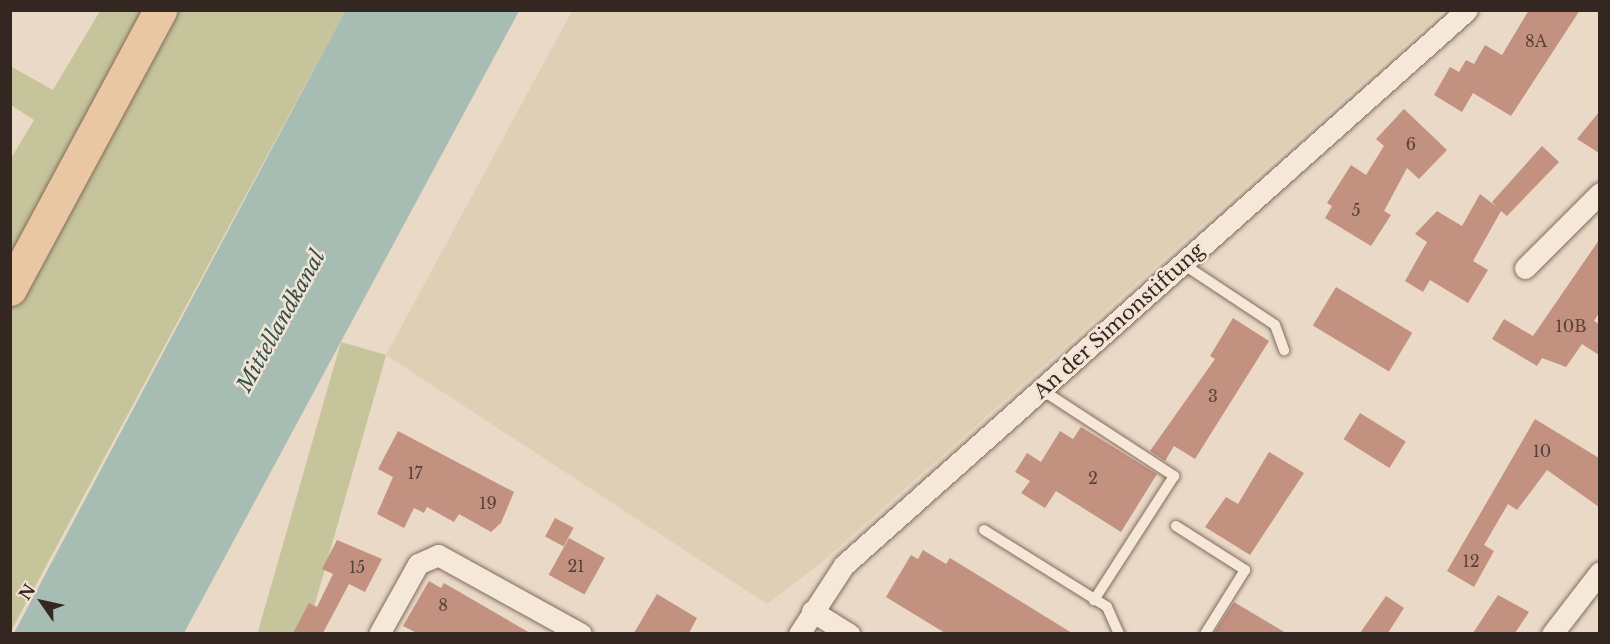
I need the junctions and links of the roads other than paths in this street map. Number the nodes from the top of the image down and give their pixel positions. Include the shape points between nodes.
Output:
1 (160, 10) edge
2 (1467, 10) edge
3 (1599, 194) edge
4 (1183, 264) junction
5 (1525, 268) dead end
6 (10, 289) edge
7 (1284, 350) dead end
8 (1042, 390) junction
9 (1176, 526) dead end
10 (984, 530) dead end
11 (1599, 572) edge
12 (1094, 600) junction
13 (812, 610) junction
14 (379, 633) edge
15 (580, 633) edge
16 (798, 633) edge
17 (849, 633) edge
18 (1119, 633) edge
19 (1205, 633) edge
20 (1552, 633) edge

1 - 6 main road
2 - 4 street, An der Simonstiftung
3 - 5 street
4 - 7 lane via 1275,325
4 - 8 street, An der Simonstiftung
8 - 12 lane via 1174,476
8 - 13 street, An der Simonstiftung via 844,565
9 - 19 lane via 1245,570
10 - 12 lane
11 - 20 street
12 - 18 lane via 1107,607
13 - 16 street, An der Simonstiftung
13 - 17 street
14 - 15 street via 418,564 438,555

